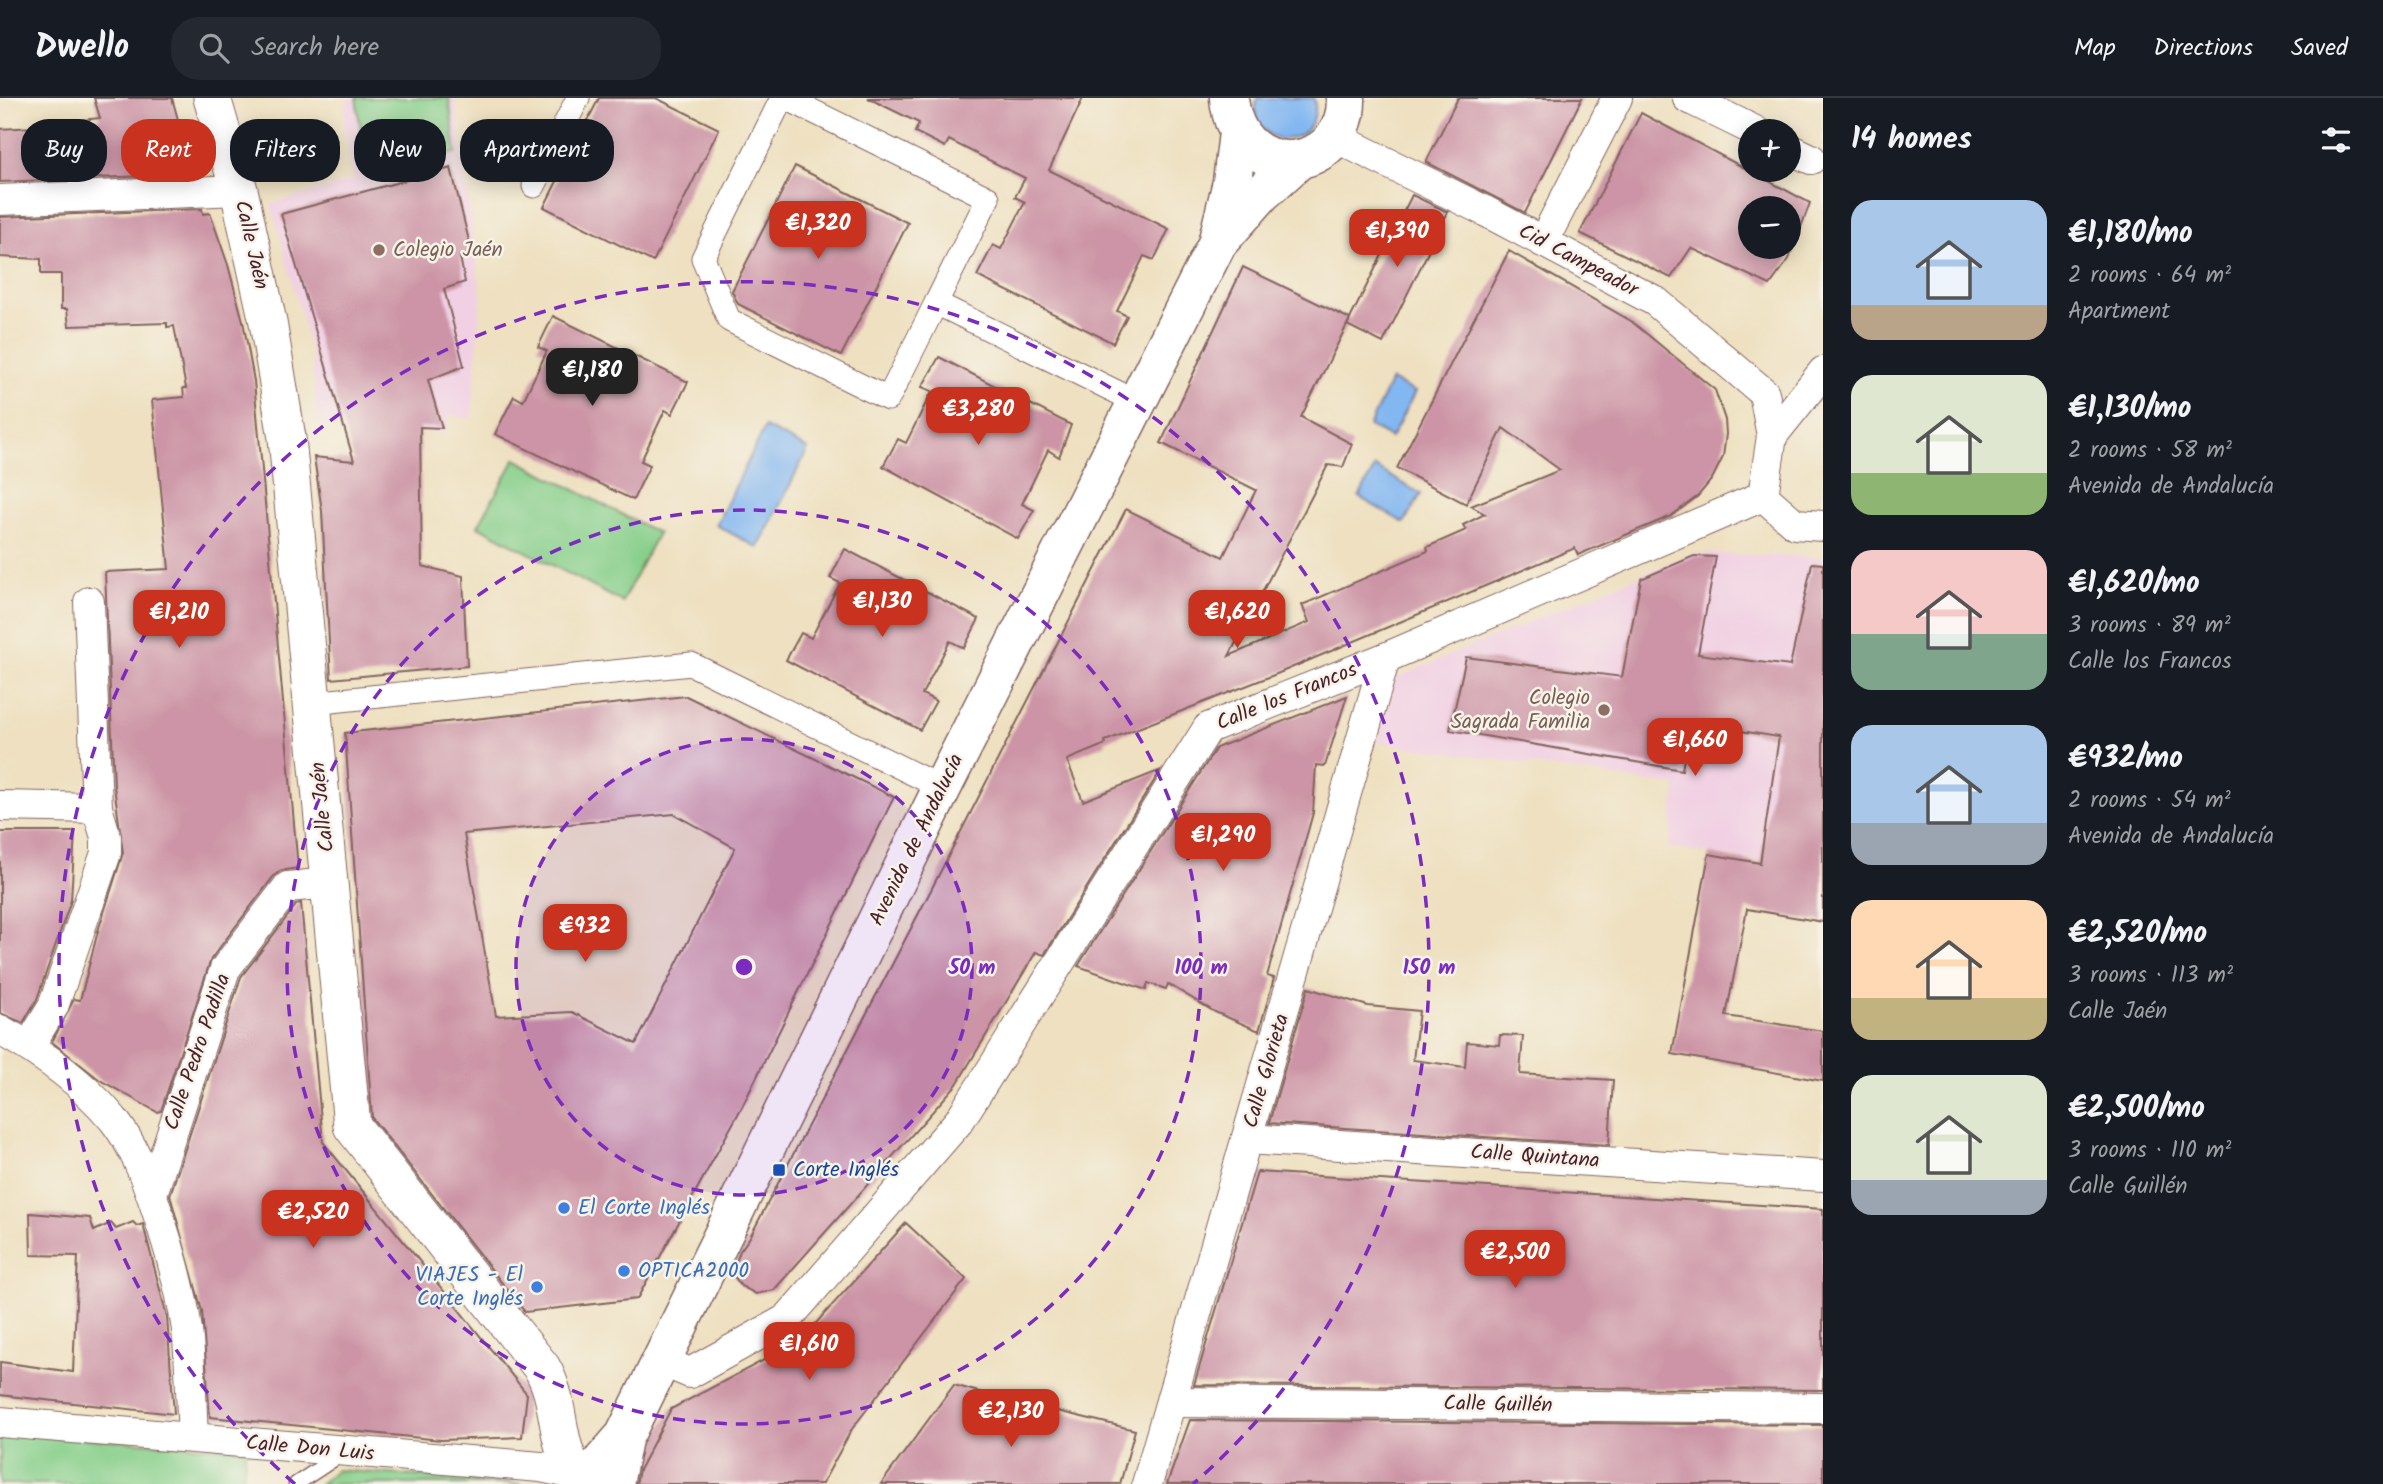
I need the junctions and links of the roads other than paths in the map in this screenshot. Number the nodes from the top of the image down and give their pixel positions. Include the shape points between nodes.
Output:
1 (212, 98) edge
2 (578, 98) edge
3 (784, 98) edge
4 (1346, 98) edge
5 (1617, 98) edge
6 (1688, 98) edge
7 (1228, 111) edge
8 (1738, 123) edge
9 (1335, 137) junction
10 (1300, 159) junction
11 (534, 186) dead end
12 (239, 190) junction
13 (0, 200) edge
14 (1543, 242) junction
15 (1217, 244) junction
16 (936, 303) junction
17 (1823, 372) edge
18 (1137, 402) junction
19 (1772, 436) junction
20 (1763, 496) junction
21 (1823, 526) edge
22 (89, 602) dead end
23 (1385, 658) junction
24 (312, 703) junction
25 (942, 788) junction
26 (0, 806) edge
27 (97, 808) junction
28 (330, 883) junction
29 (0, 1030) edge
30 (29, 1046) junction
31 (1247, 1139) junction
32 (1823, 1176) edge
33 (152, 1194) junction
34 (661, 1361) junction
35 (1173, 1402) junction
36 (1823, 1408) edge
37 (0, 1422) edge
38 (192, 1437) junction
39 (344, 1453) junction
40 (586, 1478) edge
41 (296, 1484) edge
42 (1147, 1484) edge

1 - 12 street, Calle Jaén
2 - 11 street
3 - 16 street via 988,198
3 - 16 street via 703,258 729,320 888,399
4 - 9 main road
5 - 14 street
6 - 8 street
7 - 10 main road via 1250,147 1266,157
7 - 15 main road, Avenida de Andalucía via 1232,182
9 - 10 main road, Avenida de Andalucía via 1321,150
9 - 14 street, Cid Campeador
10 - 15 main road, Avenida de Andalucía
12 - 13 street
12 - 24 street, Calle Jaén via 287,438
14 - 19 street, Cid Campeador via 1655,301 1764,393
15 - 18 main road, Avenida de Andalucía
16 - 18 street
17 - 19 street
18 - 25 main road, Avenida de Andalucía
19 - 20 street
20 - 21 street via 1795,524
20 - 23 street, Calle los Francos
22 - 27 street
23 - 31 street, Calle Glorieta
23 - 34 street, Calle los Francos via 1208,728 959,1121 787,1319 690,1373
24 - 25 street via 691,664
24 - 28 street, Calle Jaén
25 - 34 main road, Avenida de Andalucía
26 - 27 street
27 - 30 street via 106,853 53,1007
28 - 33 street, Calle Pedro Padilla via 288,887 225,969
28 - 40 street, Calle Jaén via 352,1126 542,1368
29 - 30 street
30 - 33 street via 82,1088 113,1120 132,1147
31 - 32 street, Calle Quintana
31 - 35 street, Calle Glorieta
33 - 38 street via 182,1298
34 - 40 main road, Avenida de Andalucía via 623,1439
35 - 36 street, Calle Guillén
35 - 42 street, Calle Glorieta
37 - 38 street, Calle Don Luis
38 - 39 street, Calle Don Luis
39 - 40 street, Calle Don Luis via 541,1467
39 - 41 lane

